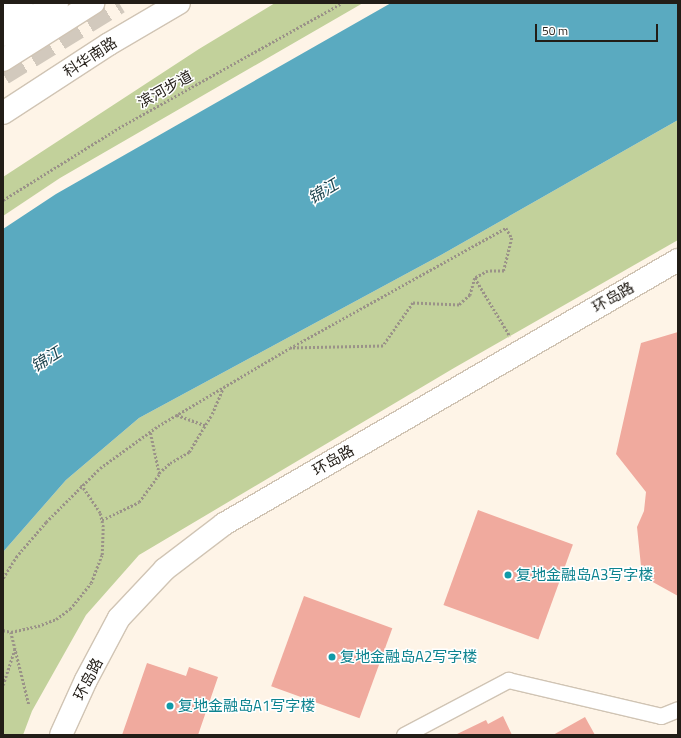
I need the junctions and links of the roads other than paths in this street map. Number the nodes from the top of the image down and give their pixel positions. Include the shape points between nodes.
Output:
1 (22, 3) edge
2 (57, 3) edge
3 (93, 3) edge
4 (179, 3) edge
5 (3, 14) edge
6 (3, 36) edge
7 (3, 60) edge
8 (3, 114) edge
9 (678, 260) edge
10 (678, 709) edge
11 (61, 735) edge
12 (404, 735) edge

1 - 5 main road
2 - 6 main road
3 - 7 main road
4 - 8 main road, 科华南路 via 109,44
9 - 11 main road, 环岛路 via 224,524 165,569 119,618 86,680
10 - 12 street via 661,716 508,680

